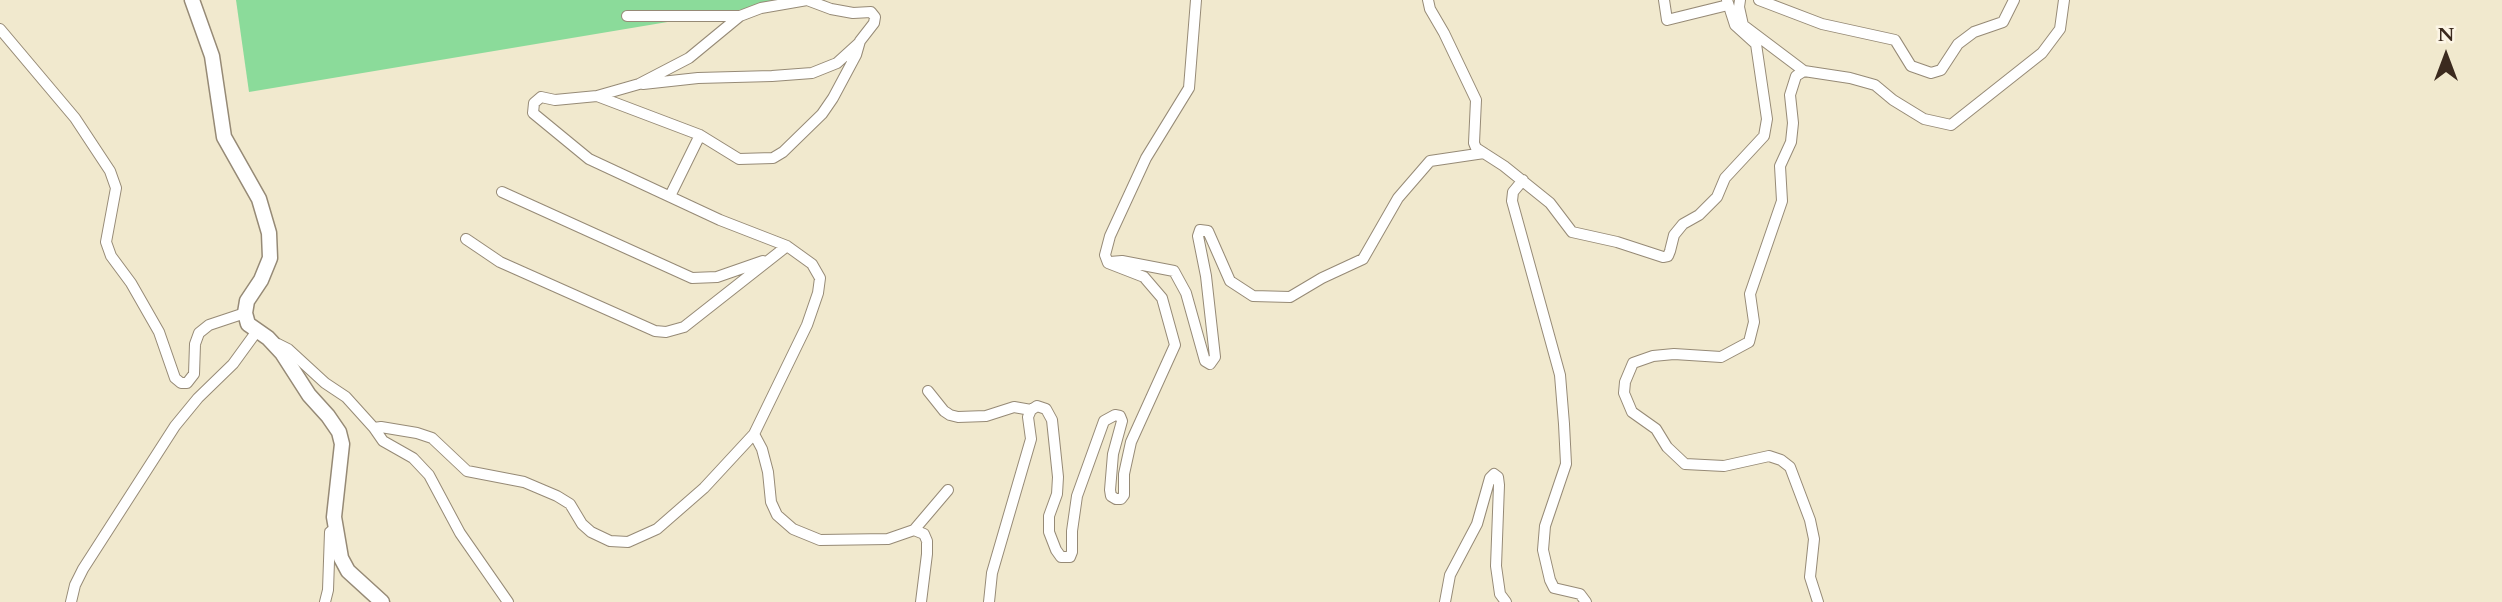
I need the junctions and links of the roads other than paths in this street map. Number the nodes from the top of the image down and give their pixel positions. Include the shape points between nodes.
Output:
1 (192, 0) edge
2 (807, 0) edge
3 (1196, 0) edge
4 (1428, 0) edge
5 (1664, 0) edge
6 (1740, 0) edge
7 (1759, 0) edge
8 (2014, 0) edge
9 (2064, 0) edge
10 (792, 1) edge
11 (1728, 3) edge
12 (627, 16) dead end
13 (740, 16) junction
14 (0, 29) edge
15 (860, 41) junction
16 (1759, 41) junction
17 (1804, 71) junction
18 (639, 84) junction
19 (597, 96) junction
20 (700, 135) junction
21 (1484, 153) junction
22 (1523, 180) junction
23 (502, 192) dead end
24 (670, 196) junction
25 (466, 239) dead end
26 (787, 246) junction
27 (772, 258) junction
28 (1108, 263) junction
29 (245, 313) junction
30 (262, 335) junction
31 (187, 383) junction
32 (928, 391) dead end
33 (198, 398) junction
34 (1031, 410) junction
35 (374, 428) junction
36 (754, 434) junction
37 (948, 490) dead end
38 (335, 529) junction
39 (914, 530) junction
40 (71, 602) edge
41 (324, 602) edge
42 (382, 602) edge
43 (508, 602) edge
44 (921, 602) edge
45 (989, 602) edge
46 (1445, 602) edge
47 (1506, 602) edge
48 (1586, 602) edge
49 (1818, 602) edge

1 - 29 main road via 212,56 224,138 259,198 270,233 270,258
2 - 10 street
2 - 15 street via 831,9 871,12 874,23
3 - 28 street via 1189,88 1146,158 1110,236 1105,255
4 - 21 street via 1476,100 1474,143
5 - 11 street via 1667,20
6 - 16 street via 1743,25
7 - 8 street via 1822,24 1895,40 1911,66 1931,74 1941,70 1958,44 2003,22
9 - 17 street via 2060,29 2042,53 1951,125 1924,119 1875,85
10 - 13 street
11 - 16 street via 1735,25
12 - 13 street
13 - 18 street via 689,58
14 - 31 street via 75,118 110,171 116,188 106,242 111,256 159,332 175,378
15 - 18 street via 838,63 813,73
15 - 20 street via 834,98 783,152 772,158 738,159
16 - 17 street
16 - 22 street via 1767,120 1764,136 1724,178 1717,197 1674,235 1668,256 1572,233 1550,203
17 - 49 street via 1796,76 1790,95 1793,123 1791,142 1780,166 1782,201 1750,293 1754,322 1749,342 1721,357 1674,354 1633,363 1625,393 1632,412 1656,429 1685,464 1724,466 1769,456 1790,467 1814,538 1810,577
18 - 19 street
19 - 20 street
19 - 24 street via 541,97 534,103 533,113 589,159
20 - 24 street
21 - 22 street
21 - 28 street via 1430,161 1398,198 1363,259 1290,297 1253,296 1230,281 1208,231 1200,230 1215,357 1210,363 1205,362 1186,293 1174,271 1122,261
22 - 48 street via 1512,201 1560,375 1564,424 1566,464 1545,526 1543,550 1554,588 1580,594
23 - 27 street via 692,278 717,277
24 - 26 street
25 - 27 street via 499,262 640,325 666,332 684,327
26 - 27 street
26 - 36 street via 816,268 818,293
28 - 34 street via 1144,277 1163,298 1175,345 1131,442 1121,499 1111,496 1110,490 1122,421 1115,415 1104,421 1077,496 1072,552 1066,558 1056,550 1049,532 1058,477 1052,420 1046,409 1037,406
29 - 30 main road via 248,324
29 - 31 street via 199,332 194,374
30 - 33 street
30 - 35 street via 288,349 346,397
30 - 38 main road via 282,353 339,432
31 - 33 street
32 - 34 street via 944,411 958,417 1014,407
33 - 40 street via 83,569
34 - 45 street via 1031,439 992,573
35 - 36 street via 432,438 467,471 524,482 557,496 570,504 591,532 610,541 628,542 657,529
35 - 43 street via 429,475 460,533
36 - 39 street via 765,460 771,502 777,515 793,529 820,540 871,541
37 - 39 street
38 - 41 street via 330,532
38 - 42 main road via 348,571
39 - 44 street via 927,541
46 - 47 street via 1450,575 1494,474 1499,485 1496,566 1500,594

